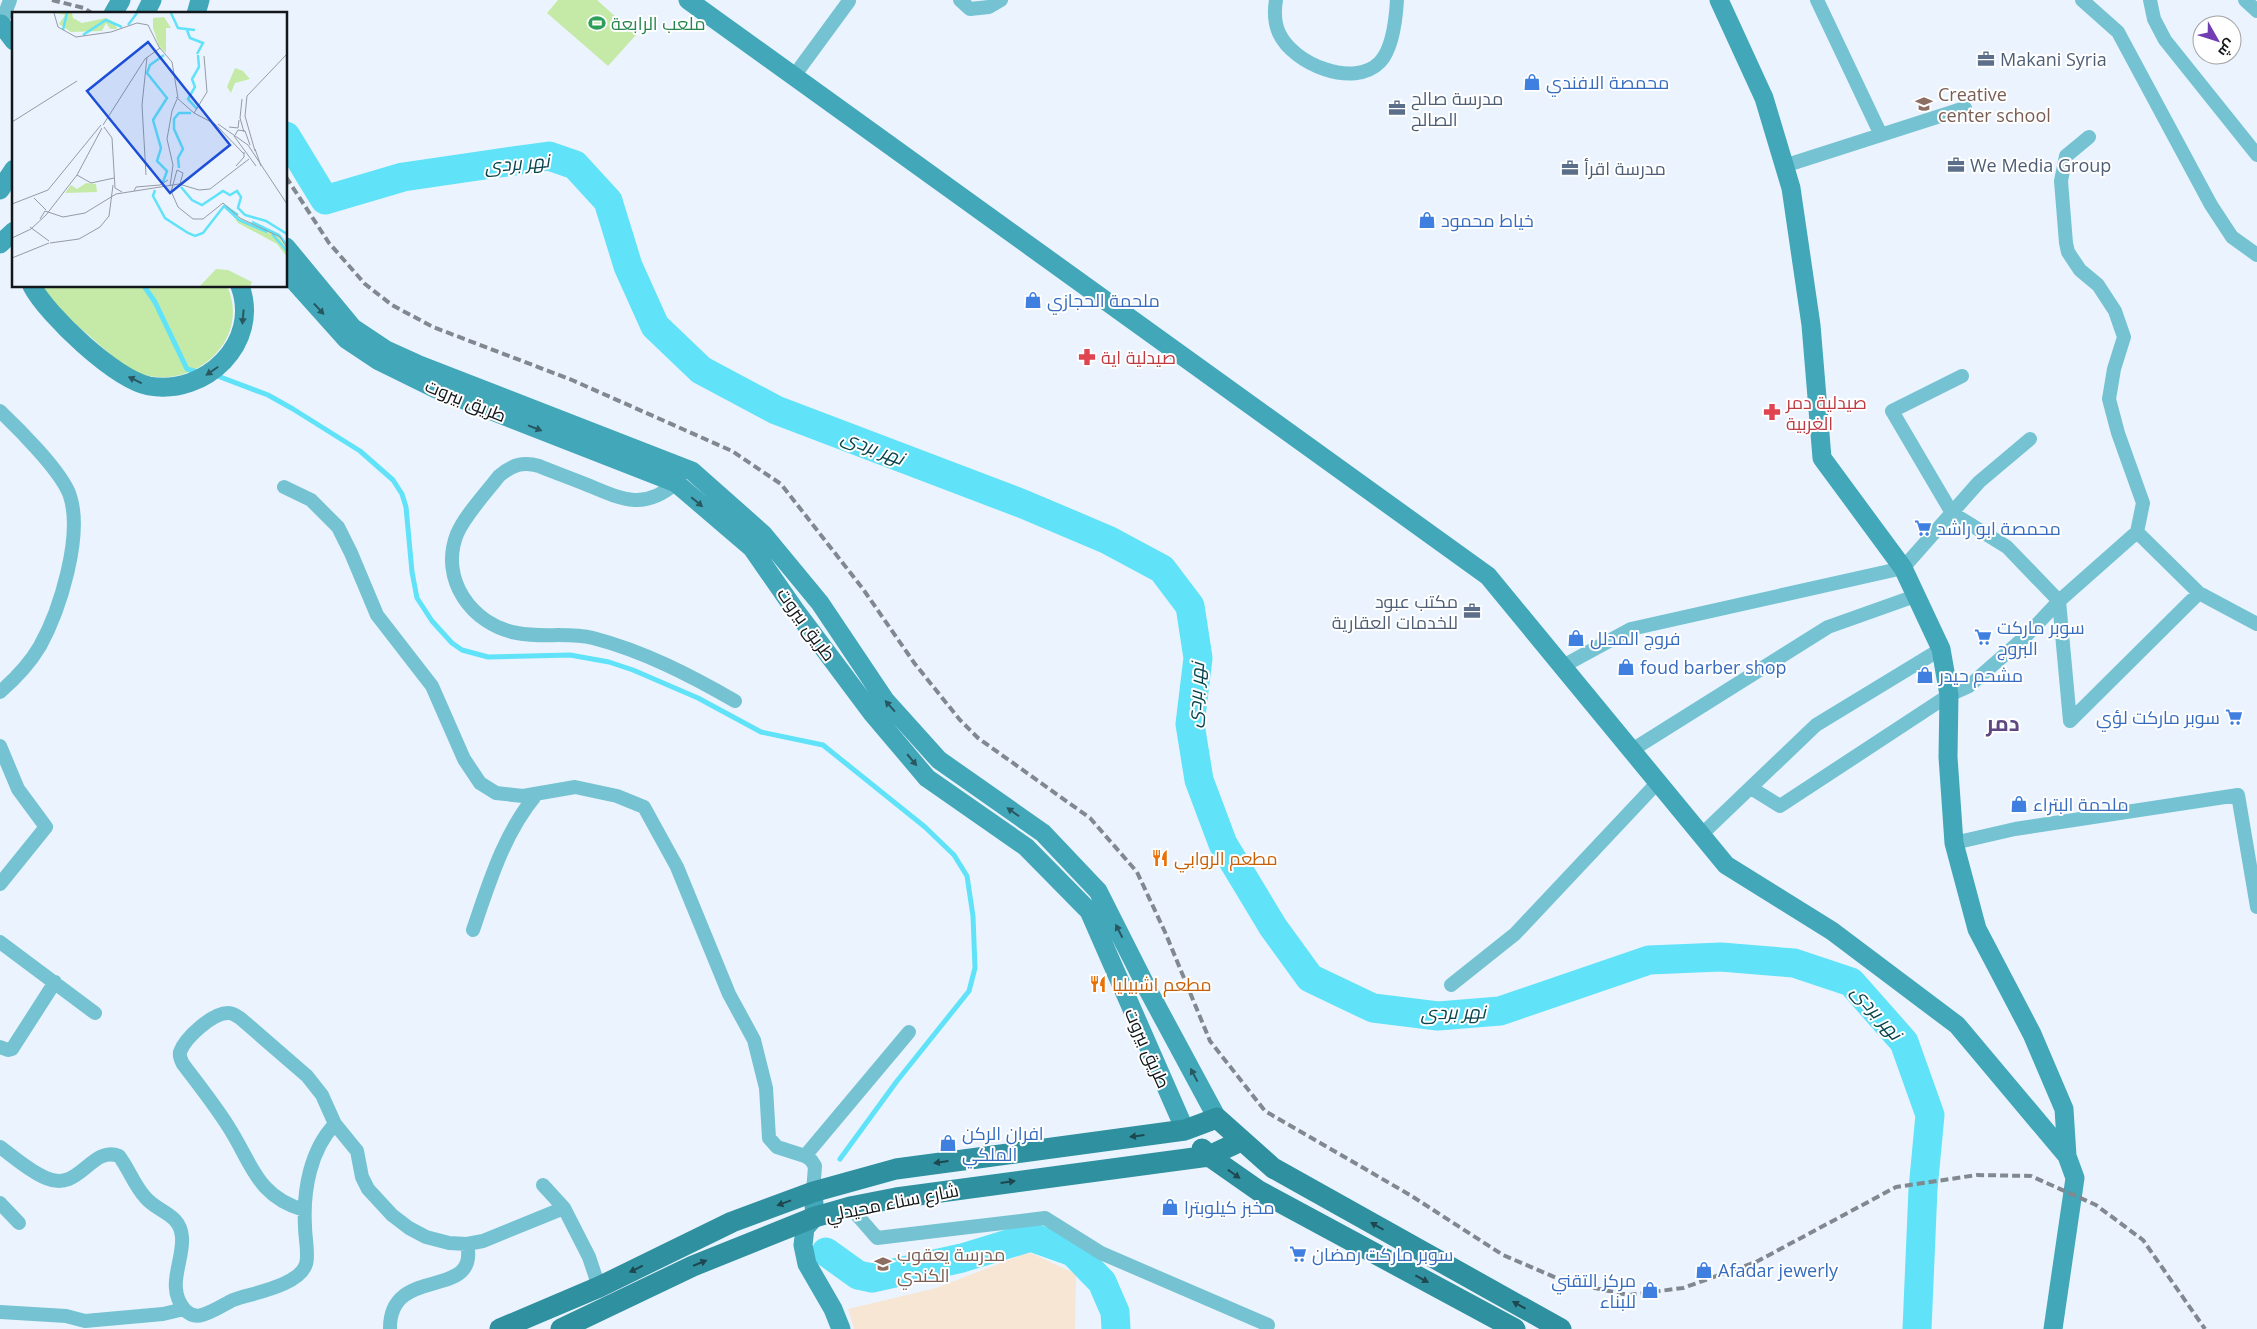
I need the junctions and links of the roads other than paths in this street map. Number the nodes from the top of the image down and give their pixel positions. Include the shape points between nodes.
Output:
1 (10, 0) edge
2 (121, 0) edge
3 (152, 0) edge
4 (688, 0) edge
5 (849, 0) edge
6 (960, 0) edge
7 (1001, 0) edge
8 (1276, 0) edge
9 (1397, 0) edge
10 (1719, 0) edge
11 (1817, 0) edge
12 (2082, 0) edge
13 (2150, 0) edge
14 (2245, 0) edge
15 (2257, 11) edge
16 (114, 12) edge
17 (146, 12) edge
18 (5, 26) edge
19 (12, 38) edge
20 (794, 76) junction
21 (1965, 108) dead end
22 (1881, 135) junction
23 (2089, 137) dead end
24 (2257, 156) edge
25 (1784, 166) junction
26 (12, 172) edge
27 (0, 190) edge
28 (12, 233) edge
29 (0, 244) edge
30 (288, 249) edge
31 (2257, 255) edge
32 (288, 274) edge
33 (33, 288) edge
34 (240, 288) edge
35 (1962, 376) dead end
36 (0, 411) edge
37 (2030, 439) dead end
38 (676, 483) junction
39 (284, 487) dead end
40 (1952, 513) junction
41 (2137, 532) junction
42 (1904, 568) junction
43 (2199, 593) junction
44 (1918, 595) junction
45 (2059, 601) junction
46 (2257, 624) edge
47 (1941, 649) junction
48 (1562, 666) junction
49 (0, 692) edge
50 (1949, 695) junction
51 (735, 701) dead end
52 (0, 746) edge
53 (1632, 750) junction
54 (1658, 782) junction
55 (1751, 788) junction
56 (536, 795) junction
57 (1701, 835) junction
58 (1954, 843) junction
59 (0, 884) edge
60 (2257, 907) edge
61 (472, 930) dead end
62 (0, 942) edge
63 (55, 982) junction
64 (1451, 985) dead end
65 (95, 1013) dead end
66 (909, 1032) dead end
67 (0, 1047) edge
68 (1217, 1118) junction
69 (335, 1124) junction
70 (1185, 1130) junction
71 (1241, 1141) junction
72 (0, 1147) edge
73 (805, 1156) junction
74 (1209, 1156) junction
75 (2067, 1156) junction
76 (543, 1185) dead end
77 (813, 1192) junction
78 (0, 1204) edge
79 (850, 1207) junction
80 (564, 1208) junction
81 (304, 1210) junction
82 (815, 1217) junction
83 (19, 1223) dead end
84 (468, 1244) junction
85 (599, 1287) junction
86 (184, 1309) junction
87 (0, 1312) edge
88 (1268, 1325) dead end
89 (390, 1329) edge
90 (500, 1329) edge
91 (561, 1329) edge
92 (841, 1329) edge
93 (1515, 1329) edge
94 (1562, 1329) edge
95 (2053, 1329) edge

1 - 18 street
2 - 16 street
3 - 17 street
4 - 20 street
5 - 20 street
6 - 7 street via 970,9 989,7
8 - 9 street via 1274,14 1280,35 1299,56 1326,71 1359,74 1380,62 1394,32
10 - 25 street via 1764,98
11 - 22 street
12 - 31 street via 2118,32 2211,205 2232,237
13 - 24 street via 2154,19 2165,40
14 - 15 street
18 - 19 street
20 - 48 street via 1488,576
21 - 22 street
22 - 25 street
23 - 41 street via 2066,156 2061,181 2066,243 2080,270 2098,285 2116,312 2124,337 2109,399 2143,504
25 - 42 street via 1811,325 1822,458
26 - 27 street
28 - 29 street
68 -> 30 street via 1098,890 1043,833 939,760 885,700 820,603 763,534 692,471 386,350 353,328
32 -> 38 street, طريق بيروت via 346,339 379,361 436,389
34 -> 33 street via 244,314 241,333 227,359 199,380 168,388 147,386 113,368 66,328 38,298
35 - 40 street via 1892,411
36 - 49 street via 34,445 63,482 70,494 74,528 72,553 50,626 24,668
37 - 40 street via 1980,482
38 - 51 street via 654,498 628,500 539,466 518,464 499,476 458,532 452,548 454,581 472,610 502,629 536,635 581,636 634,651
38 -> 70 street, طريق بيروت via 752,548 872,713 927,778 1026,847 1089,911
39 - 56 street via 311,500 338,528 377,615 432,686 472,773 496,793
40 - 42 street
40 - 45 street via 2007,547
41 - 43 street
41 - 45 street
42 - 44 street
42 - 48 street via 1631,629
43 - 45 street via 2070,721
43 - 46 street
44 - 47 street
44 - 53 street via 1828,627
45 - 50 street via 2026,636 1969,686
47 - 50 street
47 - 55 street via 1816,725
48 - 53 street
50 - 55 street via 1780,806
50 - 58 street via 1948,757
52 - 59 street via 18,789 46,827
53 - 54 street
54 - 57 street
54 - 64 street via 1515,934
55 - 57 street
56 - 61 street via 522,811 510,833
56 - 73 street via 575,787 617,796 644,807 677,867 729,994 754,1040 766,1088 769,1138 777,1147
57 - 75 street via 1726,865 1832,931 1957,1025
58 - 60 street via 2015,829 2238,794
58 - 75 street via 1977,929 2032,1034 2064,1109
62 - 63 street
63 - 65 street
63 - 67 street via 12,1049
66 - 73 street
68 - 70 main road
68 - 71 main road
69 - 81 street via 318,1145
69 - 81 street via 322,1095 307,1076 240,1018 229,1013 211,1018 180,1051 183,1064 226,1123 265,1187 289,1206
69 - 84 street via 357,1151 368,1189 392,1215 426,1237
70 - 74 main road
70 -> 77 main road via 896,1169
71 - 74 main road, شارع سناء محيدلي
94 -> 71 main road via 1273,1168
72 - 86 street via 46,1178 57,1180 76,1176 104,1154 119,1156 144,1197 172,1215 181,1229 182,1246 175,1276
73 - 77 street via 814,1166
79 -> 74 main road, شارع سناء محيدلي
74 -> 93 main road via 1258,1191
75 - 95 street via 2075,1178
76 - 80 street
77 - 82 street
77 -> 85 main road via 732,1222
78 - 83 street
79 - 82 main road, شارع سناء محيدلي
79 - 88 street via 877,1238 1045,1218 1101,1253
80 - 84 street
80 - 85 street via 589,1257
81 - 86 street via 306,1263 302,1272 273,1288 233,1300 201,1315 192,1315
91 -> 82 main road, شارع سناء محيدلي via 694,1266
82 - 92 street via 805,1228 807,1264
84 - 89 street via 470,1256 467,1265 449,1279 401,1297 390,1316
85 - 90 main road
86 - 87 street via 164,1314 85,1321 66,1316

